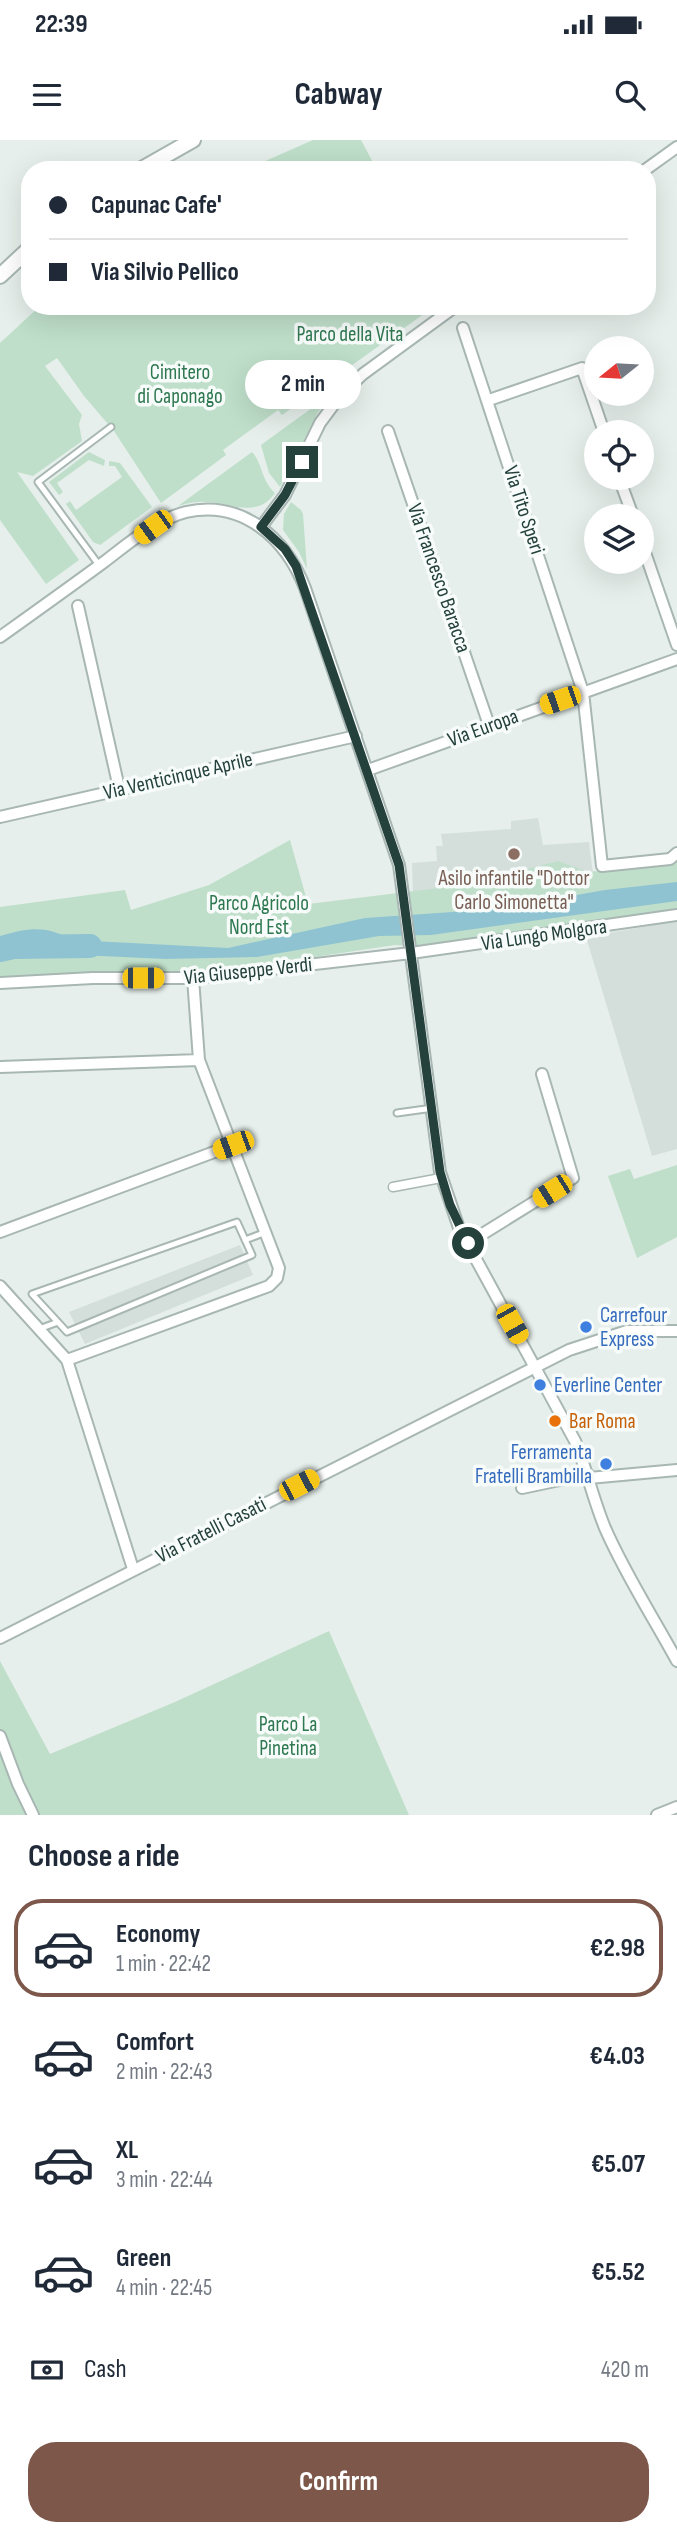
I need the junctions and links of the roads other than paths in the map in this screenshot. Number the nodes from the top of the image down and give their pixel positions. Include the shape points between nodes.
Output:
1 (193, 140) edge
2 (677, 147) edge
3 (156, 161) edge
4 (656, 162) edge
5 (21, 256) edge
6 (0, 276) edge
7 (444, 315) edge
8 (463, 328) dead end
9 (489, 400) junction
10 (600, 420) edge
11 (111, 427) dead end
12 (388, 431) dead end
13 (261, 527) junction
14 (99, 565) junction
15 (652, 574) edge
16 (78, 606) dead end
17 (0, 637) edge
18 (677, 645) edge
19 (677, 659) edge
20 (583, 692) junction
21 (489, 725) junction
22 (356, 736) junction
23 (368, 770) junction
24 (119, 788) junction
25 (0, 817) edge
26 (677, 853) edge
27 (677, 915) edge
28 (411, 953) junction
29 (193, 978) junction
30 (0, 983) edge
31 (200, 1060) junction
32 (0, 1068) edge
33 (542, 1074) dead end
34 (433, 1108) junction
35 (397, 1113) dead end
36 (233, 1145) junction
37 (441, 1178) junction
38 (393, 1187) dead end
39 (0, 1232) edge
40 (266, 1232) junction
41 (245, 1240) junction
42 (468, 1243) junction
43 (0, 1286) edge
44 (58, 1322) junction
45 (39, 1329) junction
46 (677, 1331) edge
47 (67, 1360) junction
48 (536, 1366) junction
49 (677, 1470) edge
50 (589, 1476) junction
51 (522, 1488) dead end
52 (133, 1569) junction
53 (0, 1638) edge
54 (677, 1661) edge
55 (0, 1736) edge
56 (677, 1807) edge
57 (33, 1815) edge
58 (657, 1815) edge

1 - 3 street
2 - 4 street
5 - 6 street
7 - 13 street via 340,396 320,423 285,495
8 - 9 street, Via Tito Speri
9 - 10 street via 582,368
9 - 20 street, Via Tito Speri
11 - 14 lane via 38,482
12 - 21 street, Via Francesco Baracca
13 - 14 street via 224,512 186,512 153,527
13 - 22 street via 289,554 305,588
14 - 17 street
15 - 18 street
16 - 24 street
19 - 20 street, Via Europa
20 - 21 street, Via Europa
20 - 26 street, Via Tito Speri via 602,866 670,859
21 - 23 street, Via Europa
22 - 23 street
22 - 24 street, Via Venticinque Aprile
23 - 28 street via 399,865
24 - 25 street, Via Venticinque Aprile
27 - 28 street, Via Lungo Molgora
28 - 29 street, Via Giuseppe Verdi
28 - 34 street
29 - 30 street, Via Giuseppe Verdi
29 - 31 street
31 - 32 street
31 - 36 street
33 - 42 street via 573,1178
34 - 35 lane
34 - 37 street
36 - 39 street
36 - 40 street
37 - 38 street
37 - 42 street
40 - 41 lane
40 - 47 street via 279,1268 269,1286
41 - 44 lane via 252,1255 67,1332
41 - 44 lane via 237,1222 32,1294
42 - 48 street
43 - 45 street
44 - 45 lane
45 - 47 street
46 - 48 street, Via Fratelli Casati via 627,1331
47 - 52 street
48 - 50 street
48 - 52 street, Via Fratelli Casati
49 - 50 street
50 - 51 street
50 - 54 street via 606,1530
52 - 53 street, Via Fratelli Casati
55 - 57 street
56 - 58 street

